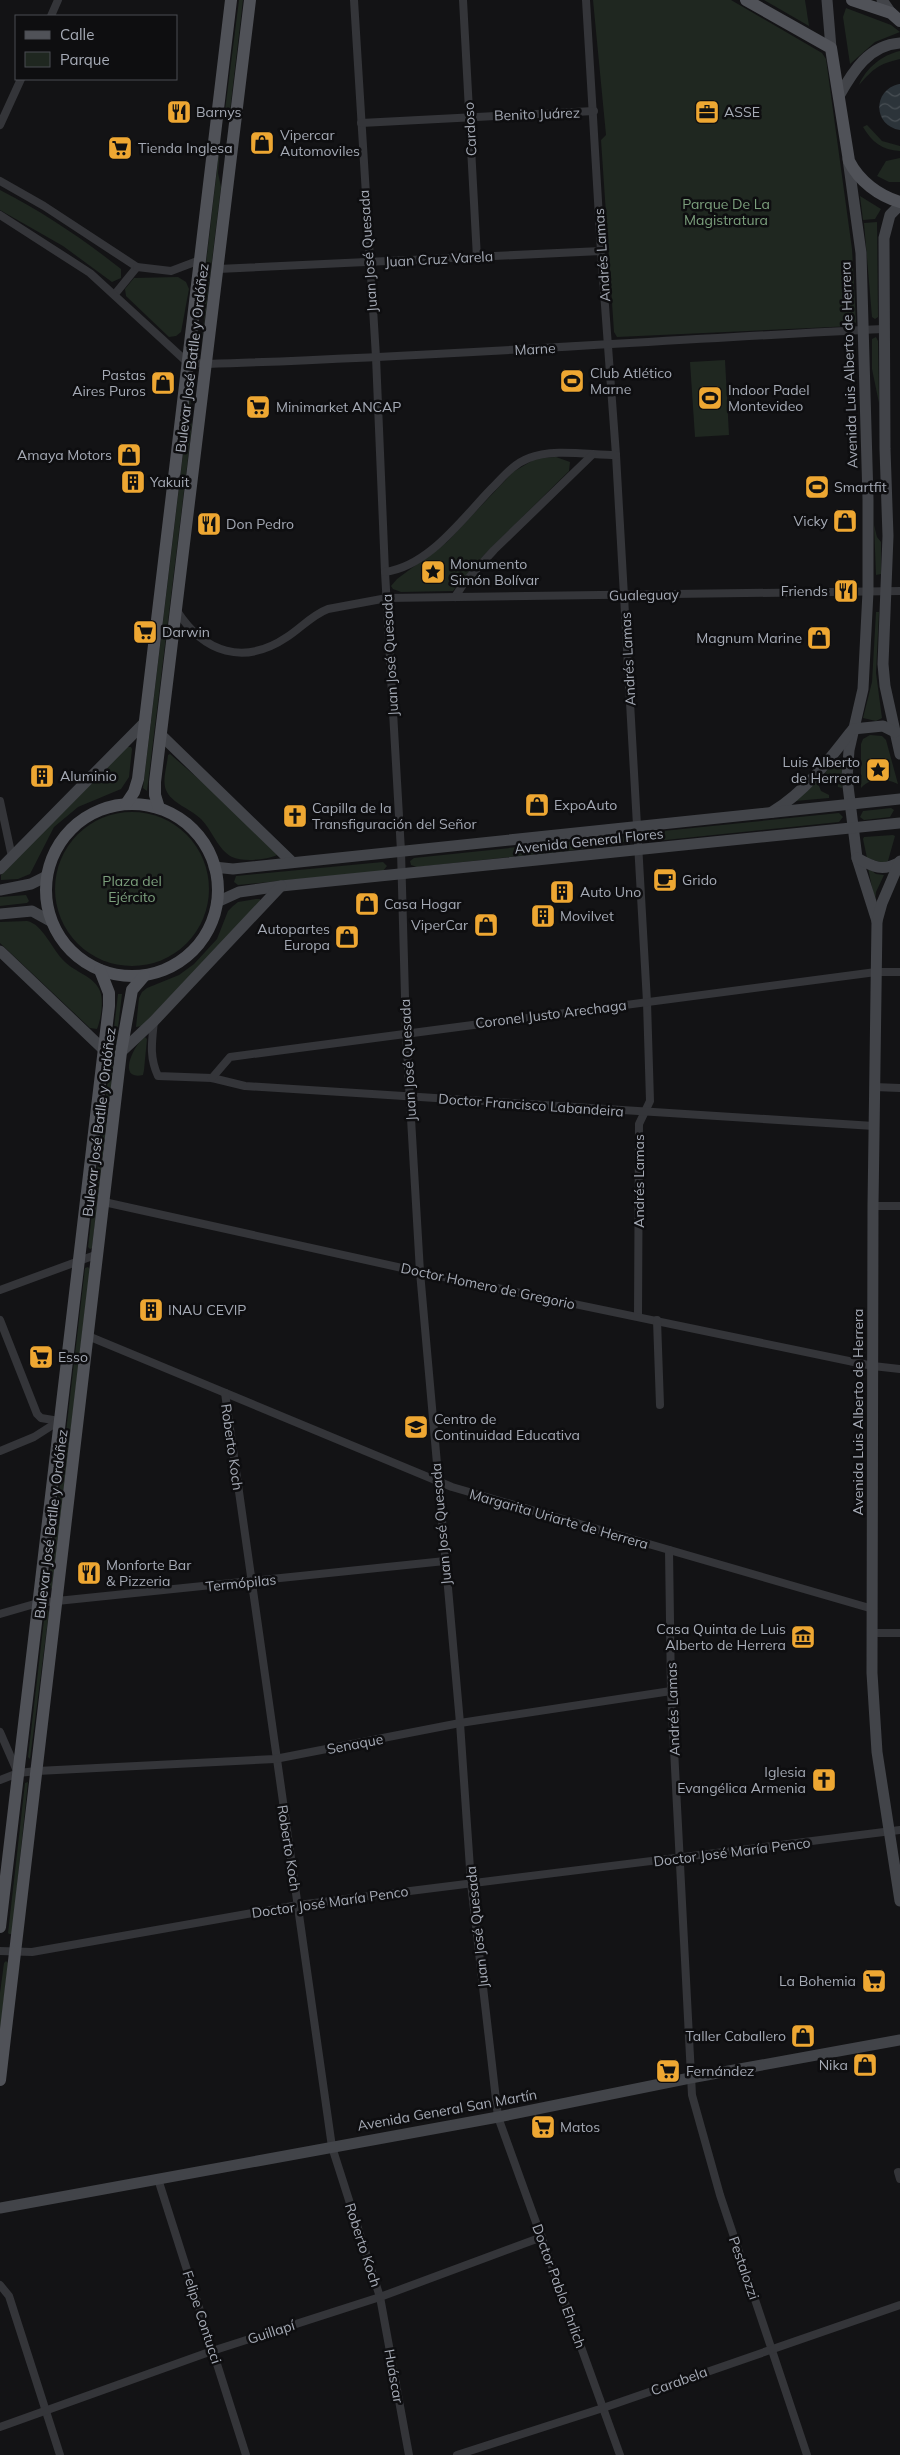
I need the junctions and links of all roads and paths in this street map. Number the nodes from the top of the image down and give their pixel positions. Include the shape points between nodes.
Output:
1 (58, 0) edge
2 (231, 0) edge
3 (250, 0) edge
4 (354, 0) edge
5 (463, 0) edge
6 (586, 0) edge
7 (746, 0) edge
8 (828, 0) edge
9 (852, 0) edge
10 (882, 0) edge
11 (50, 15) edge
12 (896, 17) edge
13 (900, 43) edge
14 (831, 48) junction
15 (21, 80) edge
16 (839, 96) junction
17 (594, 111) junction
18 (470, 116) junction
19 (360, 123) junction
20 (0, 125) edge
21 (847, 154) junction
22 (0, 181) edge
23 (900, 203) edge
24 (0, 215) edge
25 (601, 250) junction
26 (477, 258) junction
27 (200, 260) junction
28 (368, 262) junction
29 (137, 268) junction
30 (218, 269) junction
31 (115, 294) junction
32 (884, 329) junction
33 (864, 330) junction
34 (608, 345) junction
35 (376, 357) junction
36 (187, 362) junction
37 (207, 364) junction
38 (592, 455) junction
39 (616, 455) junction
40 (385, 572) junction
41 (887, 591) junction
42 (900, 591) edge
43 (868, 592) junction
44 (624, 595) junction
45 (455, 597) junction
46 (387, 598) junction
47 (177, 611) junction
48 (145, 722) junction
49 (853, 729) junction
50 (897, 731) edge
51 (161, 735) junction
52 (900, 754) edge
53 (900, 799) edge
54 (0, 801) edge
55 (126, 804) junction
56 (851, 804) junction
57 (159, 808) junction
58 (770, 813) junction
59 (900, 824) edge
60 (638, 828) junction
61 (854, 828) junction
62 (401, 851) junction
63 (639, 851) junction
64 (12, 857) junction
65 (858, 858) junction
66 (900, 861) edge
67 (292, 862) junction
68 (214, 867) junction
69 (0, 869) edge
70 (46, 876) junction
71 (401, 876) junction
72 (282, 886) junction
73 (0, 890) edge
74 (217, 902) junction
75 (0, 914) edge
76 (876, 921) junction
77 (52, 922) junction
78 (0, 951) edge
79 (100, 970) junction
80 (876, 972) junction
81 (900, 972) edge
82 (144, 976) junction
83 (647, 1002) junction
84 (154, 1021) junction
85 (406, 1033) junction
86 (104, 1049) junction
87 (121, 1052) junction
88 (212, 1078) junction
89 (874, 1087) junction
90 (900, 1088) edge
91 (410, 1097) junction
92 (645, 1112) junction
93 (874, 1126) junction
94 (104, 1202) junction
95 (873, 1206) junction
96 (900, 1206) edge
97 (98, 1254) junction
98 (78, 1261) junction
99 (420, 1272) junction
100 (0, 1290) edge
101 (638, 1316) junction
102 (0, 1320) edge
103 (656, 1320) junction
104 (88, 1336) junction
105 (873, 1366) junction
106 (900, 1370) edge
107 (225, 1393) junction
108 (660, 1405) dead end
109 (59, 1421) junction
110 (0, 1451) edge
111 (438, 1482) junction
112 (669, 1550) junction
113 (445, 1561) junction
114 (251, 1582) junction
115 (57, 1601) junction
116 (38, 1603) junction
117 (873, 1609) junction
118 (0, 1614) edge
119 (873, 1633) junction
120 (900, 1633) edge
121 (671, 1691) junction
122 (460, 1723) junction
123 (0, 1732) edge
124 (275, 1759) junction
125 (37, 1771) junction
126 (18, 1773) junction
127 (0, 1780) edge
128 (894, 1831) edge
129 (680, 1859) junction
130 (471, 1883) junction
131 (900, 1901) edge
132 (298, 1905) junction
133 (0, 1927) edge
134 (0, 1950) edge
135 (15, 1951) junction
136 (900, 2040) edge
137 (690, 2078) junction
138 (0, 2080) edge
139 (498, 2117) junction
140 (332, 2146) junction
141 (158, 2179) junction
142 (0, 2208) edge
143 (542, 2237) junction
144 (0, 2285) edge
145 (380, 2296) junction
146 (900, 2305) edge
147 (771, 2348) junction
148 (212, 2352) junction
149 (603, 2408) junction
150 (46, 2412) junction
151 (0, 2427) edge
152 (60, 2455) edge
153 (246, 2455) edge
154 (408, 2455) edge
155 (457, 2455) edge
156 (620, 2455) edge
157 (807, 2455) edge

1 - 11 street
2 - 27 main road, Bulevar José Batlle y Ordóñez
3 - 30 main road, Bulevar José Batlle y Ordóñez
4 - 19 street, Juan José Quesada
5 - 18 street, Cardoso
6 - 17 street, Andrés Lamas
7 - 14 main road
8 - 14 main road, Avenida Luis Alberto de Herrera
9 - 12 main road
10 - 12 main road
13 - 16 main road via 881,48 863,60
14 - 16 main road, Avenida Luis Alberto de Herrera
15 - 20 street
16 - 21 main road, Avenida Luis Alberto de Herrera
17 - 18 street, Benito Juárez
17 - 25 street, Andrés Lamas
18 - 19 street, Benito Juárez
18 - 26 street, Cardoso
19 - 28 street, Juan José Quesada
21 - 23 main road via 853,169 870,186
21 - 33 main road, Avenida Luis Alberto de Herrera via 861,253
22 - 29 street
23 - 32 main road via 890,215 884,232
24 - 31 street via 62,253
25 - 26 street, Juan Cruz Varela
25 - 34 street, Andrés Lamas
26 - 28 street, Juan Cruz Varela
27 - 29 street via 171,271
27 - 36 main road, Bulevar José Batlle y Ordóñez
28 - 30 street, Juan Cruz Varela
28 - 35 street, Juan José Quesada
29 - 31 street
30 - 37 main road, Bulevar José Batlle y Ordóñez
31 - 36 street
32 - 33 street, Marne
32 - 41 main road
33 - 34 street, Marne
33 - 43 main road, Avenida Luis Alberto de Herrera
34 - 35 street, Marne
34 - 39 street, Andrés Lamas
35 - 37 street, Marne
35 - 40 street, Juan José Quesada
36 - 37 street, Marne
36 - 48 main road, Bulevar José Batlle y Ordóñez
37 - 47 main road, Bulevar José Batlle y Ordóñez
38 - 39 street
38 - 40 street via 535,456 516,464 435,546 406,567
38 - 45 street via 494,550
39 - 44 street, Andrés Lamas
40 - 46 street, Juan José Quesada
41 - 42 street, Gualeguay
41 - 43 street, Gualeguay
41 - 50 main road via 883,664 885,686
43 - 44 street, Gualeguay
43 - 49 main road, Avenida Luis Alberto de Herrera via 863,689
44 - 45 street, Gualeguay
44 - 60 street, Andrés Lamas
45 - 46 street, Gualeguay
46 - 47 street, Gualeguay via 319,612 277,644 247,654 206,642 185,624
46 - 62 street, Juan José Quesada
47 - 51 main road, Bulevar José Batlle y Ordóñez
48 - 55 main road, Bulevar José Batlle y Ordóñez via 138,779
48 - 64 main road
49 - 50 main road via 883,726
49 - 56 main road, Avenida Luis Alberto de Herrera via 847,778
49 - 58 main road, Avenida Luis Alberto de Herrera via 818,774
50 - 52 main road
51 - 57 main road, Bulevar José Batlle y Ordóñez via 155,782
51 - 67 main road
53 - 56 main road, Avenida General Flores
54 - 64 street
55 - 57 main road
55 - 70 main road via 95,812 69,830 54,852
56 - 58 main road, Avenida General Flores
56 - 61 main road, Avenida Luis Alberto de Herrera
57 - 68 main road via 190,827 205,845
58 - 60 main road, Avenida General Flores
59 - 61 main road, Avenida General Flores
60 - 62 main road, Avenida General Flores
60 - 63 street, Andrés Lamas
61 - 63 main road, Avenida General Flores
61 - 65 main road, Avenida Luis Alberto de Herrera
62 - 67 main road, Avenida General Flores
62 - 71 street, Juan José Quesada
63 - 71 main road, Avenida General Flores
63 - 83 street, Andrés Lamas
64 - 69 main road
65 - 66 main road, Avenida Luis Alberto de Herrera via 876,868 886,868
65 - 76 main road, Avenida Luis Alberto de Herrera
66 - 76 main road, Avenida Luis Alberto de Herrera
67 - 68 main road, Avenida General Flores via 233,869
68 - 74 main road via 218,884
70 - 73 main road via 32,884
70 - 77 main road via 45,892
71 - 72 main road, Avenida General Flores
71 - 85 street, Juan José Quesada
72 - 74 main road, Avenida General Flores via 239,892
72 - 84 main road
74 - 82 main road via 210,926 192,951 167,969
75 - 77 main road via 32,912
76 - 80 main road, Avenida Luis Alberto de Herrera
77 - 79 main road via 71,951
78 - 86 main road
79 - 82 main road via 122,976
79 - 86 main road, Bulevar José Batlle y Ordóñez via 109,993
80 - 81 street, Coronel Justo Arechaga
80 - 83 street, Coronel Justo Arechaga
80 - 89 main road, Avenida Luis Alberto de Herrera
82 - 87 main road, Bulevar José Batlle y Ordóñez via 132,990
83 - 85 street, Coronel Justo Arechaga
83 - 92 street, Andrés Lamas via 650,1101
84 - 87 main road
84 - 88 street, Doctor Francisco Labandeira via 151,1052 158,1076
85 - 88 street, Coronel Justo Arechaga via 230,1057
85 - 91 street, Juan José Quesada
86 - 98 main road, Bulevar José Batlle y Ordóñez
87 - 94 main road, Bulevar José Batlle y Ordóñez
88 - 91 street, Doctor Francisco Labandeira via 245,1086
89 - 90 street
89 - 93 main road, Avenida Luis Alberto de Herrera
91 - 92 street, Doctor Francisco Labandeira
91 - 99 street, Juan José Quesada
92 - 93 street, Doctor Francisco Labandeira
92 - 101 street, Andrés Lamas via 639,1124
93 - 95 main road, Avenida Luis Alberto de Herrera
94 - 97 main road, Bulevar José Batlle y Ordóñez
94 - 99 street, Doctor Homero de Gregorio
95 - 96 street
95 - 105 main road, Avenida Luis Alberto de Herrera
97 - 98 street
97 - 104 main road, Bulevar José Batlle y Ordóñez
98 - 100 street
98 - 109 main road, Bulevar José Batlle y Ordóñez
99 - 101 street, Doctor Homero de Gregorio
99 - 111 street, Juan José Quesada
101 - 103 street, Doctor Homero de Gregorio
102 - 109 street via 37,1414 41,1418
103 - 105 street, Doctor Homero de Gregorio
103 - 108 street
104 - 107 street, Margarita Uriarte de Herrera
104 - 115 main road, Bulevar José Batlle y Ordóñez
105 - 106 street, Doctor Homero de Gregorio
105 - 117 main road, Avenida Luis Alberto de Herrera
107 - 111 street, Margarita Uriarte de Herrera
107 - 114 street, Roberto Koch
109 - 110 street via 34,1437
109 - 116 main road, Bulevar José Batlle y Ordóñez
111 - 112 street, Margarita Uriarte de Herrera
111 - 113 street, Juan José Quesada
112 - 117 street, Margarita Uriarte de Herrera
112 - 121 street, Andrés Lamas
113 - 114 street, Termópilas
113 - 122 street, Juan José Quesada
114 - 115 street, Termópilas
114 - 124 street, Roberto Koch
115 - 116 street, Termópilas
115 - 125 main road, Bulevar José Batlle y Ordóñez
116 - 118 street, Termópilas
116 - 126 main road, Bulevar José Batlle y Ordóñez
117 - 119 main road, Avenida Luis Alberto de Herrera
119 - 120 street
119 - 128 main road, Avenida Luis Alberto de Herrera via 873,1712
121 - 122 street, Senaque
121 - 129 street, Andrés Lamas
122 - 124 street, Senaque
122 - 130 street, Juan José Quesada
123 - 126 street
124 - 125 street, Senaque
124 - 132 street, Roberto Koch
125 - 126 street, Senaque
125 - 135 main road, Bulevar José Batlle y Ordóñez
126 - 127 street, Senaque
126 - 133 main road, Bulevar José Batlle y Ordóñez
128 - 129 street, Doctor José María Penco
128 - 131 main road, Avenida Luis Alberto de Herrera
129 - 130 street, Doctor José María Penco
129 - 137 street, Andrés Lamas
130 - 132 street, Doctor José María Penco
130 - 139 street, Juan José Quesada
132 - 135 street, Doctor José María Penco via 32,1952
132 - 140 street, Roberto Koch
134 - 135 street, Doctor José María Penco
135 - 138 main road, Bulevar José Batlle y Ordóñez
136 - 137 main road, Avenida General San Martín
137 - 139 main road, Avenida General San Martín
137 - 147 street, Pestalozzi via 720,2195
139 - 140 main road, Avenida General San Martín
139 - 143 street, Doctor Pablo Ehrlich
140 - 141 main road, Avenida General San Martín
140 - 145 street, Roberto Koch
141 - 142 main road, Avenida General San Martín
141 - 148 street, Felipe Contucci
143 - 145 street, Guillapí
143 - 149 street, Doctor Pablo Ehrlich
144 - 150 street via 9,2296
145 - 148 street, Guillapí
145 - 154 street, Huáscar
146 - 147 street, Carabela
147 - 149 street, Carabela
147 - 157 street, Pestalozzi
148 - 150 street, Guillapí
148 - 153 street, Felipe Contucci
149 - 155 street, Carabela
149 - 156 street, Doctor Pablo Ehrlich
150 - 151 street, Guillapí
150 - 152 street

